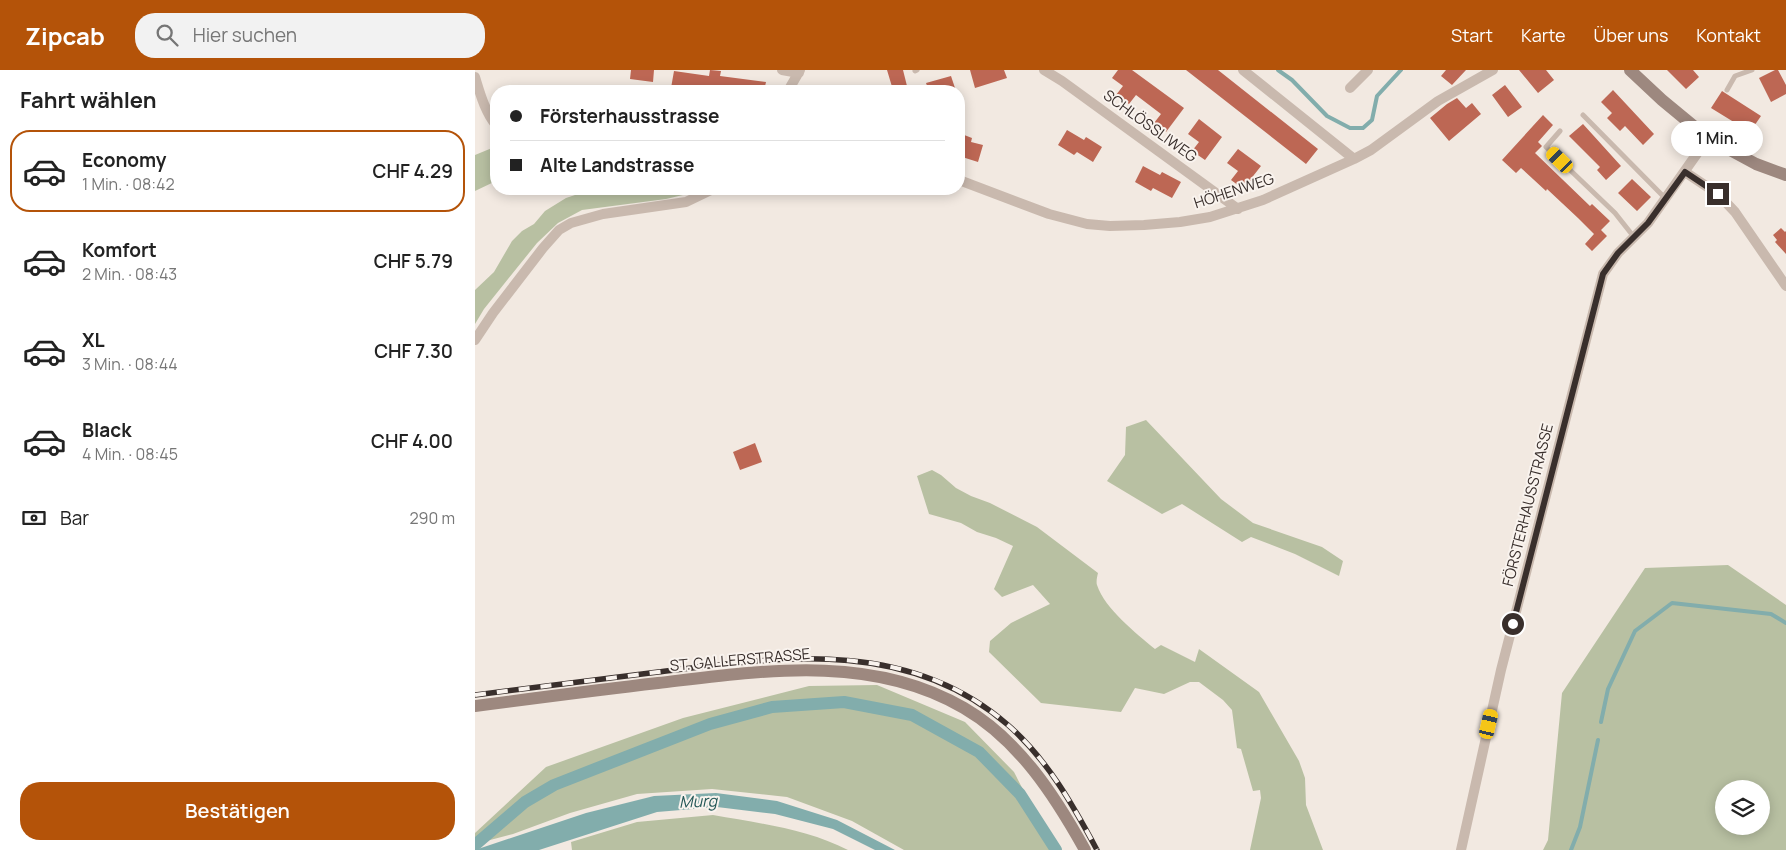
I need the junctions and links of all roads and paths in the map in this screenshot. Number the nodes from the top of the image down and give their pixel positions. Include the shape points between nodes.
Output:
1 (782, 70) edge
2 (1044, 70) edge
3 (1243, 70) edge
4 (1368, 70) edge
5 (1493, 70) edge
6 (1630, 70) edge
7 (1752, 70) edge
8 (799, 71) edge
9 (475, 77) edge
10 (791, 85) edge
11 (1349, 88) dead end
12 (1727, 90) dead end
13 (1583, 115) dead end
14 (490, 116) edge
15 (1560, 131) dead end
16 (1708, 138) junction
17 (1354, 159) junction
18 (1685, 172) junction
19 (1786, 175) edge
20 (965, 182) edge
21 (701, 195) edge
22 (1665, 199) junction
23 (1238, 209) junction
24 (1634, 236) junction
25 (1786, 286) edge
26 (475, 340) edge
27 (475, 706) edge
28 (1085, 850) edge
29 (1461, 850) edge

1 - 8 street
2 - 23 street, SCHLÖSSLIWEG
3 - 17 street
4 - 11 street
5 - 17 street, HÖHENWEG via 1438,101
6 - 16 main road
7 - 12 lane via 1735,76
8 - 10 street
9 - 14 street
13 - 22 lane
15 - 24 lane via 1546,146
16 - 18 street, FÖRSTERHAUSSTRASSE
16 - 19 main road via 1756,164
17 - 23 street, HÖHENWEG
18 - 22 street, FÖRSTERHAUSSTRASSE
18 - 25 street via 1718,194 1735,212
20 - 23 street, HÖHENWEG via 1049,214 1087,224 1180,222
21 - 26 street via 686,202 603,214 559,230
22 - 24 street, FÖRSTERHAUSSTRASSE
24 - 29 street, FÖRSTERHAUSSTRASSE via 1603,274 1501,670
27 - 28 main road, ST. GALLERSTRASSE via 754,672 816,670 898,681 950,700 1000,734 1035,771

